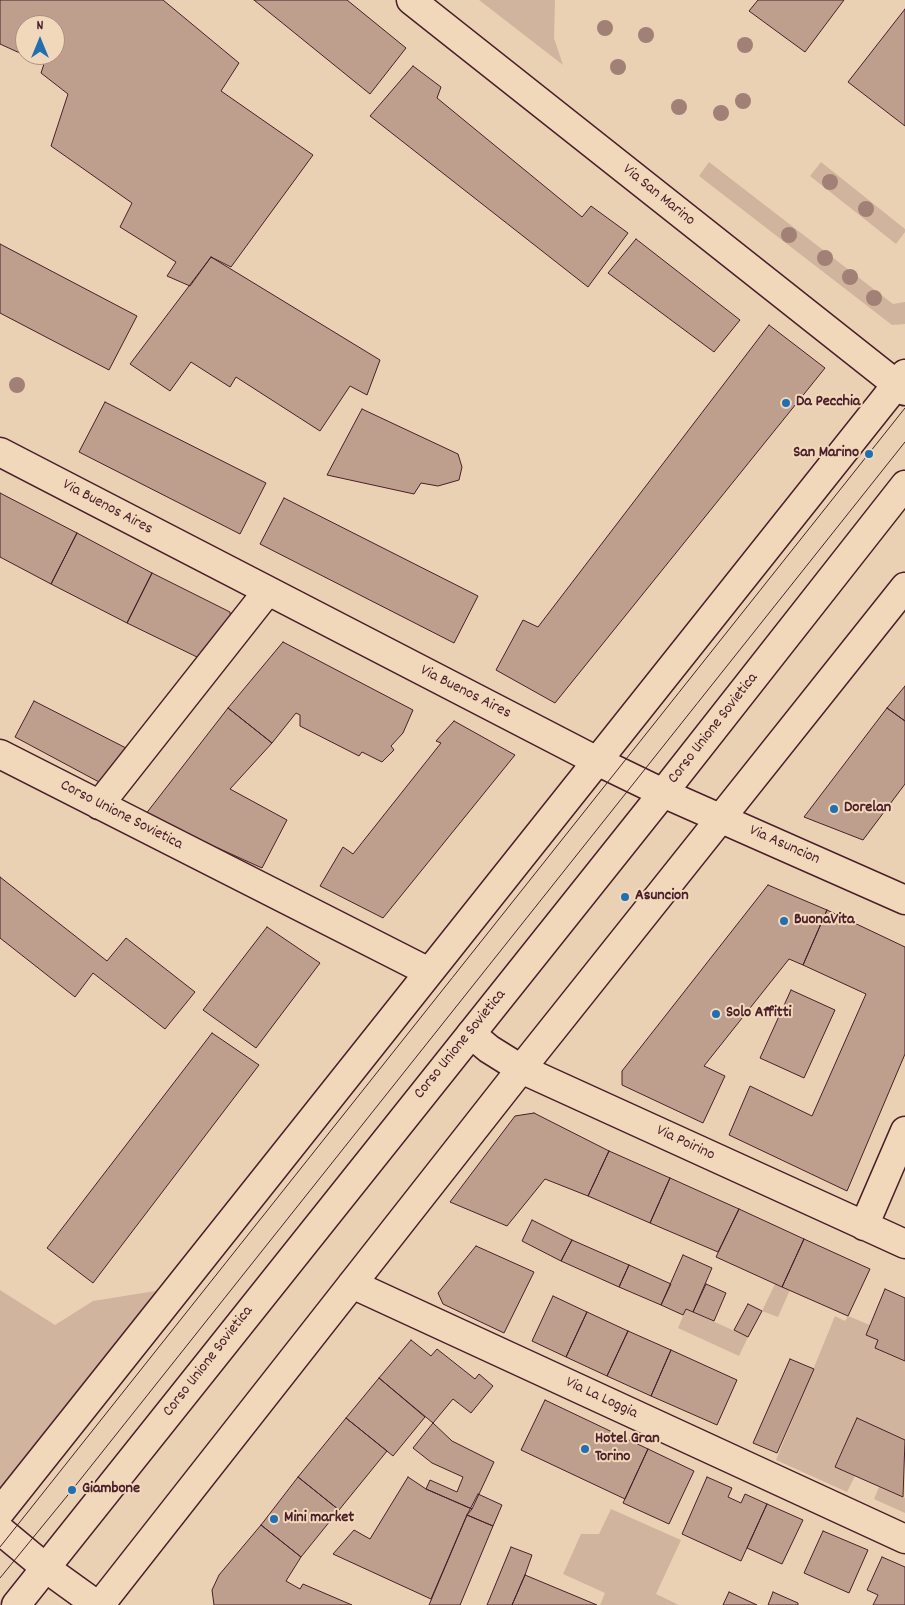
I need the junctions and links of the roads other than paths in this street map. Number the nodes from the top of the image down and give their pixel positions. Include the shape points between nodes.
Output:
1 (411, 0) edge
2 (902, 383) edge
3 (0, 452) edge
4 (905, 485) edge
5 (905, 587) edge
6 (267, 592) junction
7 (0, 754) edge
8 (596, 761) junction
9 (663, 793) junction
10 (99, 805) junction
11 (721, 819) junction
12 (905, 900) edge
13 (429, 972) junction
14 (471, 1034) junction
15 (521, 1069) junction
16 (905, 1131) edge
17 (864, 1226) junction
18 (905, 1244) edge
19 (352, 1284) junction
20 (0, 1512) edge
21 (0, 1530) edge
22 (905, 1539) edge
23 (47, 1568) junction
24 (0, 1598) edge
25 (9, 1605) edge
26 (16, 1605) edge
27 (98, 1605) edge

1 - 2 street, Via San Marino
2 - 8 street
3 - 6 street, Via Buenos Aires
4 - 9 street, Corso Unione Sovietica
5 - 11 street
6 - 8 street, Via Buenos Aires
6 - 10 street
7 - 10 street, Corso Unione Sovietica
8 - 9 street, Via Buenos Aires
8 - 13 street
9 - 11 street, Via Asuncion
9 - 14 street, Corso Unione Sovietica
10 - 13 street, Corso Unione Sovietica
11 - 12 street, Via Asuncion
11 - 15 street
13 - 20 street
14 - 15 street, Via Poirino
14 - 23 street, Corso Unione Sovietica
15 - 17 street, Via Poirino
15 - 19 street
16 - 17 street
17 - 18 street, Via Poirino
19 - 22 street, Via La Loggia
19 - 27 street
21 - 23 street
23 - 26 street, Corso Unione Sovietica
23 - 27 street
24 - 25 street

